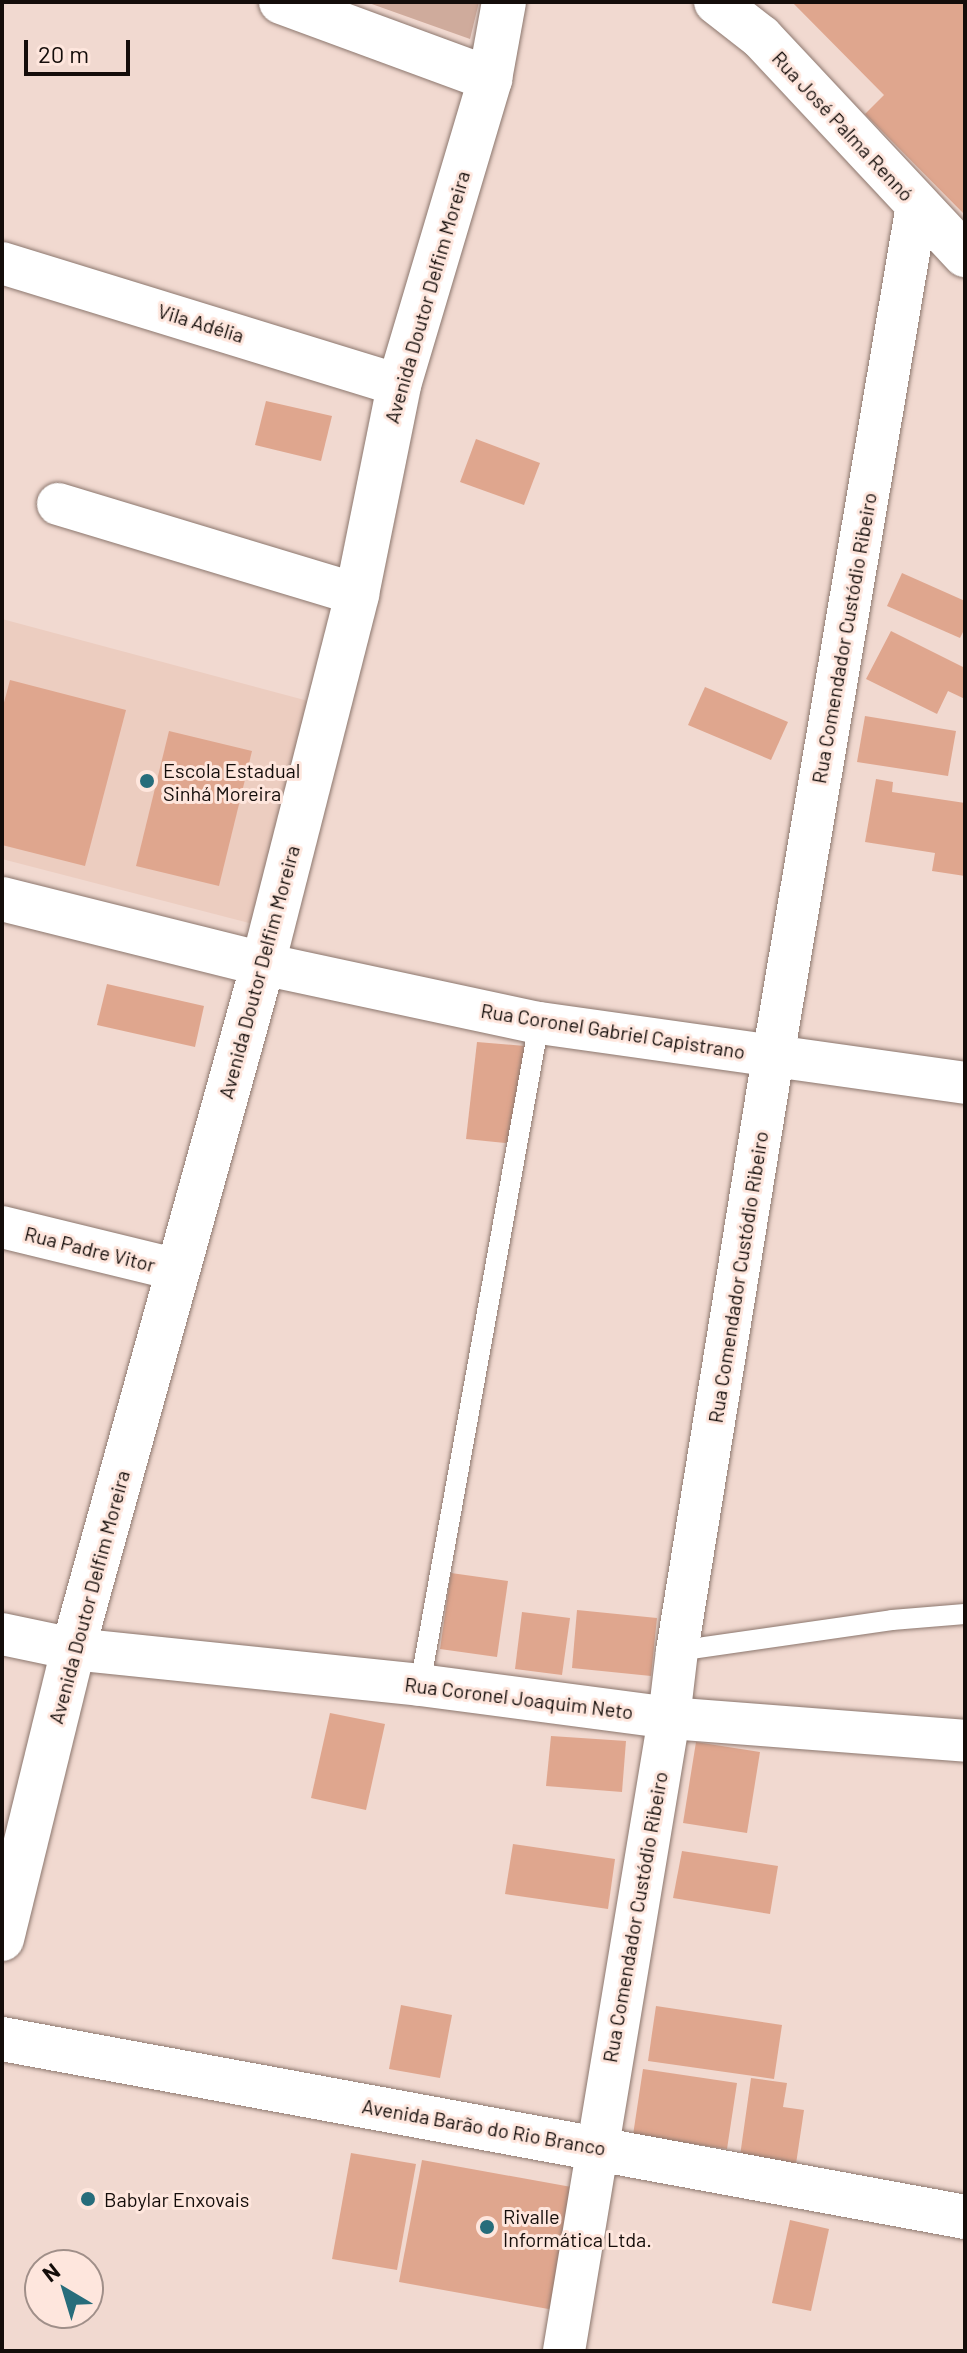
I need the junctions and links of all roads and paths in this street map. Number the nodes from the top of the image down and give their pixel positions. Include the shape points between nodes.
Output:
1 (281, 2) edge
2 (504, 2) edge
3 (716, 2) edge
4 (490, 79) junction
5 (917, 205) junction
6 (965, 255) edge
7 (2, 263) edge
8 (399, 385) junction
9 (58, 504) dead end
10 (357, 594) junction
11 (2, 899) edge
12 (263, 964) junction
13 (539, 1023) junction
14 (773, 1057) junction
15 (965, 1083) edge
16 (2, 1227) edge
17 (178, 1270) junction
18 (965, 1614) edge
19 (2, 1634) edge
20 (73, 1649) junction
21 (677, 1651) junction
22 (420, 1685) junction
23 (669, 1718) junction
24 (965, 1741) edge
25 (2, 1939) edge
26 (2, 2039) edge
27 (596, 2147) junction
28 (965, 2217) edge
29 (564, 2351) edge

1 - 4 main road
2 - 4 main road, Avenida Doutor Delfim Moreira
3 - 5 main road, Rua José Palma Rennó via 761,37
4 - 8 main road, Avenida Doutor Delfim Moreira
5 - 6 main road, Rua José Palma Rennó
5 - 14 street, Rua Comendador Custódio Ribeiro
7 - 8 street, Vila Adélia
8 - 10 main road, Avenida Doutor Delfim Moreira
9 - 10 street
10 - 12 main road, Avenida Doutor Delfim Moreira
11 - 12 main road
12 - 13 street, Rua Coronel Gabriel Capistrano
12 - 17 main road, Avenida Doutor Delfim Moreira
13 - 14 street, Rua Coronel Gabriel Capistrano
13 - 22 lane
14 - 15 street, Rua Coronel Gabriel Capistrano
14 - 21 street, Rua Comendador Custódio Ribeiro
16 - 17 street, Rua Padre Vitor
17 - 20 main road, Avenida Doutor Delfim Moreira
18 - 21 lane
19 - 20 street, Rua Coronel Joaquim Neto
20 - 22 street, Rua Coronel Joaquim Neto
20 - 25 main road, Avenida Doutor Delfim Moreira
21 - 23 street, Rua Comendador Custódio Ribeiro
22 - 23 street, Rua Coronel Joaquim Neto
23 - 24 street, Rua Coronel Joaquim Neto
23 - 27 street, Rua Comendador Custódio Ribeiro
26 - 27 main road, Avenida Barão do Rio Branco
27 - 28 main road, Avenida Barão do Rio Branco
27 - 29 street, Rua Comendador Custódio Ribeiro

